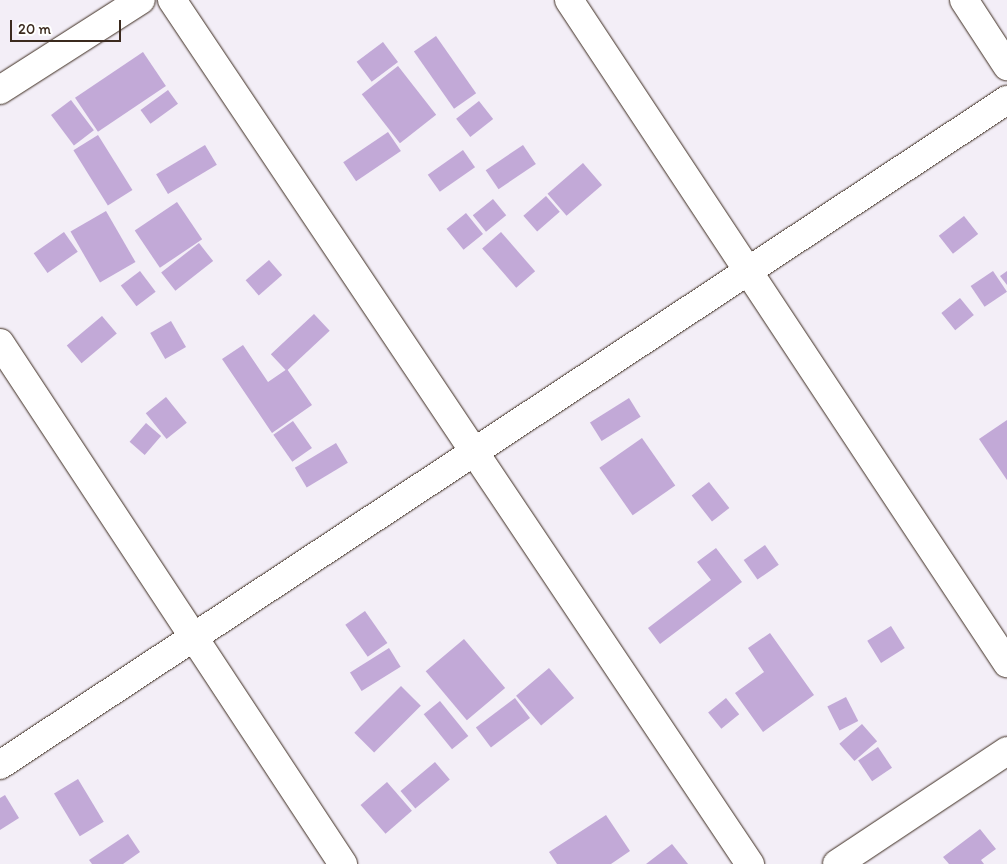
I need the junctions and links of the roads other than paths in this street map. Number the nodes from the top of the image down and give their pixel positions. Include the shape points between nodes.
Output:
1 (141, 0) edge
2 (172, 0) edge
3 (569, 0) edge
4 (964, 0) edge
5 (1007, 66) edge
6 (0, 90) edge
7 (1007, 100) edge
8 (748, 271) junction
9 (0, 343) edge
10 (474, 452) junction
11 (193, 637) junction
12 (1007, 664) edge
13 (1007, 751) edge
14 (0, 764) edge
15 (343, 864) edge
16 (750, 864) edge
17 (836, 864) edge

1 - 6 street
2 - 10 street
3 - 8 street
4 - 5 street
7 - 8 street
8 - 10 street
8 - 12 street
9 - 11 street
10 - 11 street
10 - 16 street
11 - 14 street
11 - 15 street
13 - 17 street

